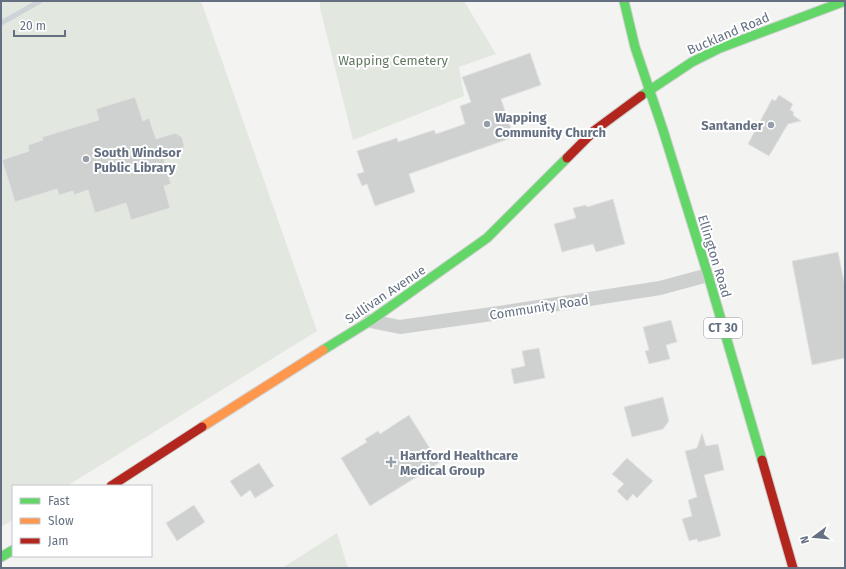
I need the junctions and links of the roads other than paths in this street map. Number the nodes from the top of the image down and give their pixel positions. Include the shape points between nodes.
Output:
1 (624, 1) edge
2 (845, 1) edge
3 (649, 90) junction
4 (708, 275) junction
5 (370, 321) junction
6 (113, 485) edge
7 (12, 551) edge
8 (1, 557) edge
9 (793, 568) edge

1 - 3 main road, CT 30
2 - 3 main road, Buckland Road via 720,48 692,62
3 - 4 main road, Ellington Road / CT 30
3 - 5 main road, Sullivan Avenue via 596,130 487,238
4 - 5 street, Community Road via 660,288 483,316 400,327
4 - 9 main road, Ellington Road / CT 30
5 - 6 main road, Sullivan Avenue
7 - 8 main road

